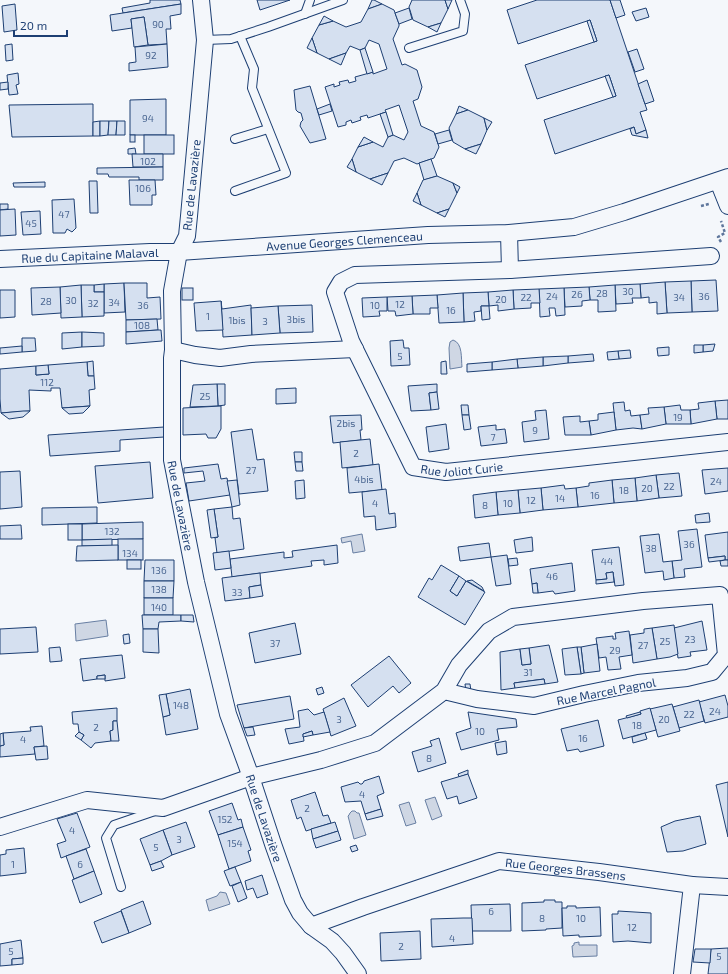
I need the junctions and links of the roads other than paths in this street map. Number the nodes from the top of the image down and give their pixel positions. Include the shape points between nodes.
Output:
1 (201, 0) edge
2 (310, 0) edge
3 (343, 0) edge
4 (460, 0) edge
5 (305, 14) junction
6 (240, 36) junction
7 (205, 40) junction
8 (409, 48) dead end
9 (268, 129) junction
10 (235, 139) dead end
11 (723, 179) edge
12 (235, 191) dead end
13 (721, 209) edge
14 (509, 233) junction
15 (179, 252) junction
16 (717, 252) road end
17 (0, 259) edge
18 (510, 270) junction
19 (355, 348) junction
20 (173, 350) junction
21 (728, 442) edge
22 (724, 595) edge
23 (444, 691) junction
24 (252, 777) junction
25 (163, 808) junction
26 (0, 827) edge
27 (692, 885) junction
28 (121, 887) dead end
29 (728, 887) edge
30 (312, 926) junction
31 (358, 974) edge
32 (682, 974) edge

1 - 7 street, Rue de Lavazière
2 - 5 lane
3 - 5 lane
4 - 8 lane via 465,14 464,31
5 - 6 lane
6 - 7 lane
6 - 9 lane via 254,69 252,88
7 - 15 street, Rue de Lavazière via 187,236
9 - 10 lane
9 - 12 lane via 286,173
11 - 13 street
11 - 14 street, Avenue Georges Clemenceau via 574,227
14 - 15 street, Avenue Georges Clemenceau via 428,235
14 - 18 street
15 - 17 street, Rue du Capitaine Malaval
15 - 20 street, Rue de Lavazière via 172,291
16 - 18 street
18 - 19 street via 355,275 341,282 335,292
19 - 20 street via 220,358
19 - 21 street, Rue Joliot Curie via 413,467 446,472
20 - 24 street, Rue de Lavazière via 172,460 196,582 228,714
22 - 23 street, Rue Marcel Pagnol via 513,618 489,631 459,665
22 - 23 street, Rue Marcel Pagnol via 726,655 712,672 687,678 638,683 534,706 477,699
23 - 24 street, Rue Marcel Pagnol via 375,743
24 - 25 street, Rue Marcel Pagnol
24 - 30 street, Rue de Lavazière via 293,900
25 - 26 street via 88,800
25 - 28 lane via 114,825 106,838
27 - 29 street, Rue Georges Brassens
27 - 30 street, Rue Georges Brassens via 499,861
27 - 32 street
30 - 31 street, Rue de Lavazière via 343,952

